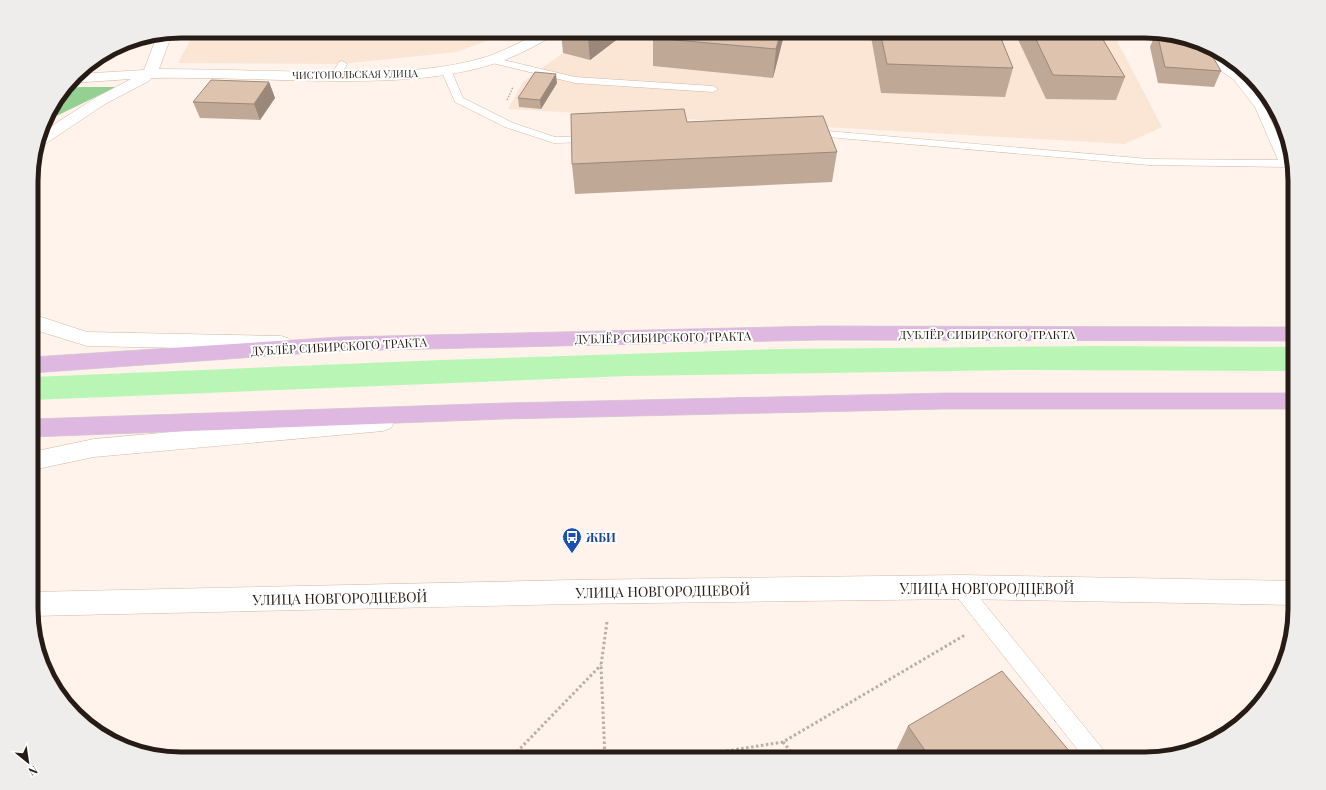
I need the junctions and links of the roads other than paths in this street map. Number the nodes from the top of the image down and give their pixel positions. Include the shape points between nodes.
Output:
1 (539, 38) edge
2 (163, 39) edge
3 (1211, 54) edge
4 (491, 60) junction
5 (446, 70) junction
6 (150, 74) junction
7 (81, 79) edge
8 (713, 89) dead end
9 (796, 134) edge
10 (46, 136) edge
11 (601, 139) edge
12 (1286, 157) edge
13 (1287, 163) edge
14 (38, 324) edge
15 (1288, 334) edge
16 (340, 344) junction
17 (38, 365) edge
18 (1288, 401) edge
19 (504, 411) junction
20 (38, 428) edge
21 (38, 460) edge
22 (960, 587) junction
23 (1288, 593) edge
24 (38, 607) edge
25 (1092, 752) edge

1 - 4 street, ЧИСТОПОЛЬСКАЯ УЛИЦА
2 - 6 street
3 - 12 lane via 1217,64 1238,78 1260,107
4 - 5 street, ЧИСТОПОЛЬСКАЯ УЛИЦА
4 - 8 lane via 575,80
5 - 6 street, ЧИСТОПОЛЬСКАЯ УЛИЦА via 400,75 339,70
5 - 11 lane via 459,100 510,126 554,140
6 - 7 street, ЧИСТОПОЛЬСКАЯ УЛИЦА
6 - 10 street via 100,101
9 - 13 lane via 834,134 1149,162
14 - 16 street via 87,339
15 - 16 main road, ДУБЛЁР СИБИРСКОГО ТРАКТА via 820,333
16 - 17 main road, ДУБЛЁР СИБИРСКОГО ТРАКТА
18 - 19 main road via 946,401
19 - 20 main road
19 - 21 street via 94,448
22 - 23 street, УЛИЦА НОВГОРОДЦЕВОЙ
22 - 24 street, УЛИЦА НОВГОРОДЦЕВОЙ via 587,592
22 - 25 lane

